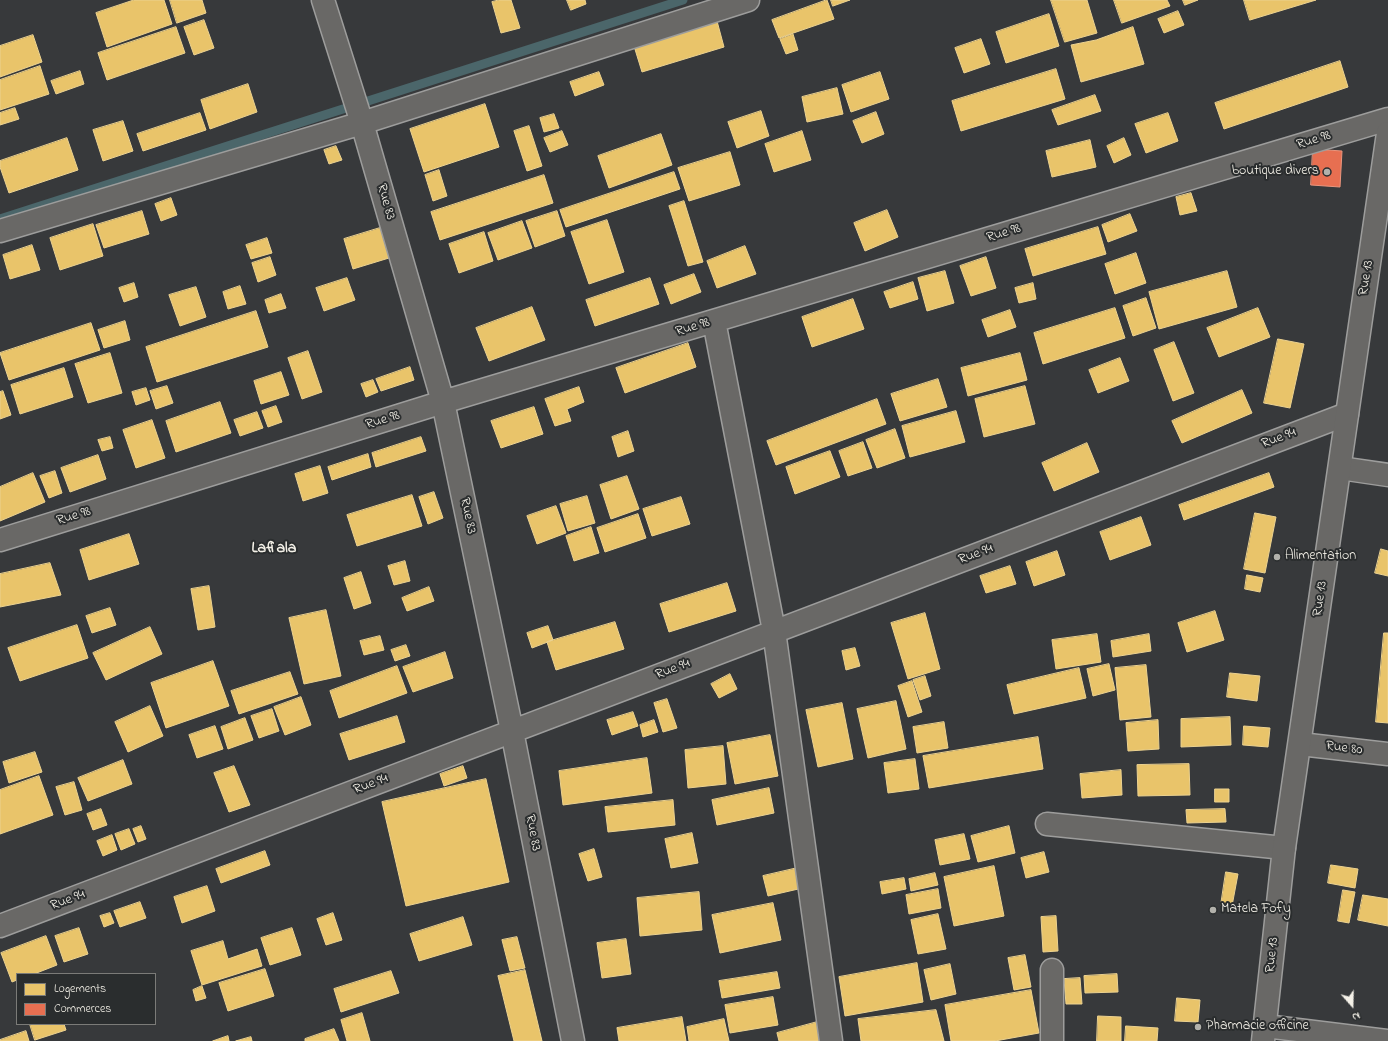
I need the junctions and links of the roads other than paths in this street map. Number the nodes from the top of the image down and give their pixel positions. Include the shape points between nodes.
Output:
1 (323, 0) edge
2 (748, 0) edge
3 (1388, 119) edge
4 (362, 123) junction
5 (1388, 133) edge
6 (1384, 202) edge
7 (0, 231) edge
8 (714, 321) junction
9 (443, 402) junction
10 (1347, 414) junction
11 (1340, 468) junction
12 (1388, 475) edge
13 (0, 540) edge
14 (774, 631) junction
15 (512, 731) junction
16 (1300, 744) junction
17 (1388, 754) edge
18 (1047, 824) dead end
19 (1284, 848) junction
20 (0, 926) edge
21 (1052, 970) dead end
22 (1264, 1033) edge
23 (573, 1041) edge
24 (831, 1041) edge
25 (1052, 1041) edge
26 (1387, 1041) edge

1 - 4 street, Rue 83
2 - 4 street
3 - 8 street, Rue 98
4 - 7 street
4 - 9 street, Rue 83
5 - 6 street, Rue 13
6 - 10 street, Rue 13
8 - 9 street, Rue 98
8 - 14 street
9 - 13 street, Rue 98
9 - 15 street, Rue 83
10 - 11 street, Rue 13
10 - 14 street, Rue 94
11 - 12 street
11 - 16 street, Rue 13
14 - 15 street, Rue 94
14 - 24 street
15 - 20 street, Rue 94
15 - 23 street, Rue 83
16 - 17 street, Rue 80
16 - 19 street, Rue 13
18 - 19 street
19 - 22 street, Rue 13
21 - 25 street
22 - 26 street

